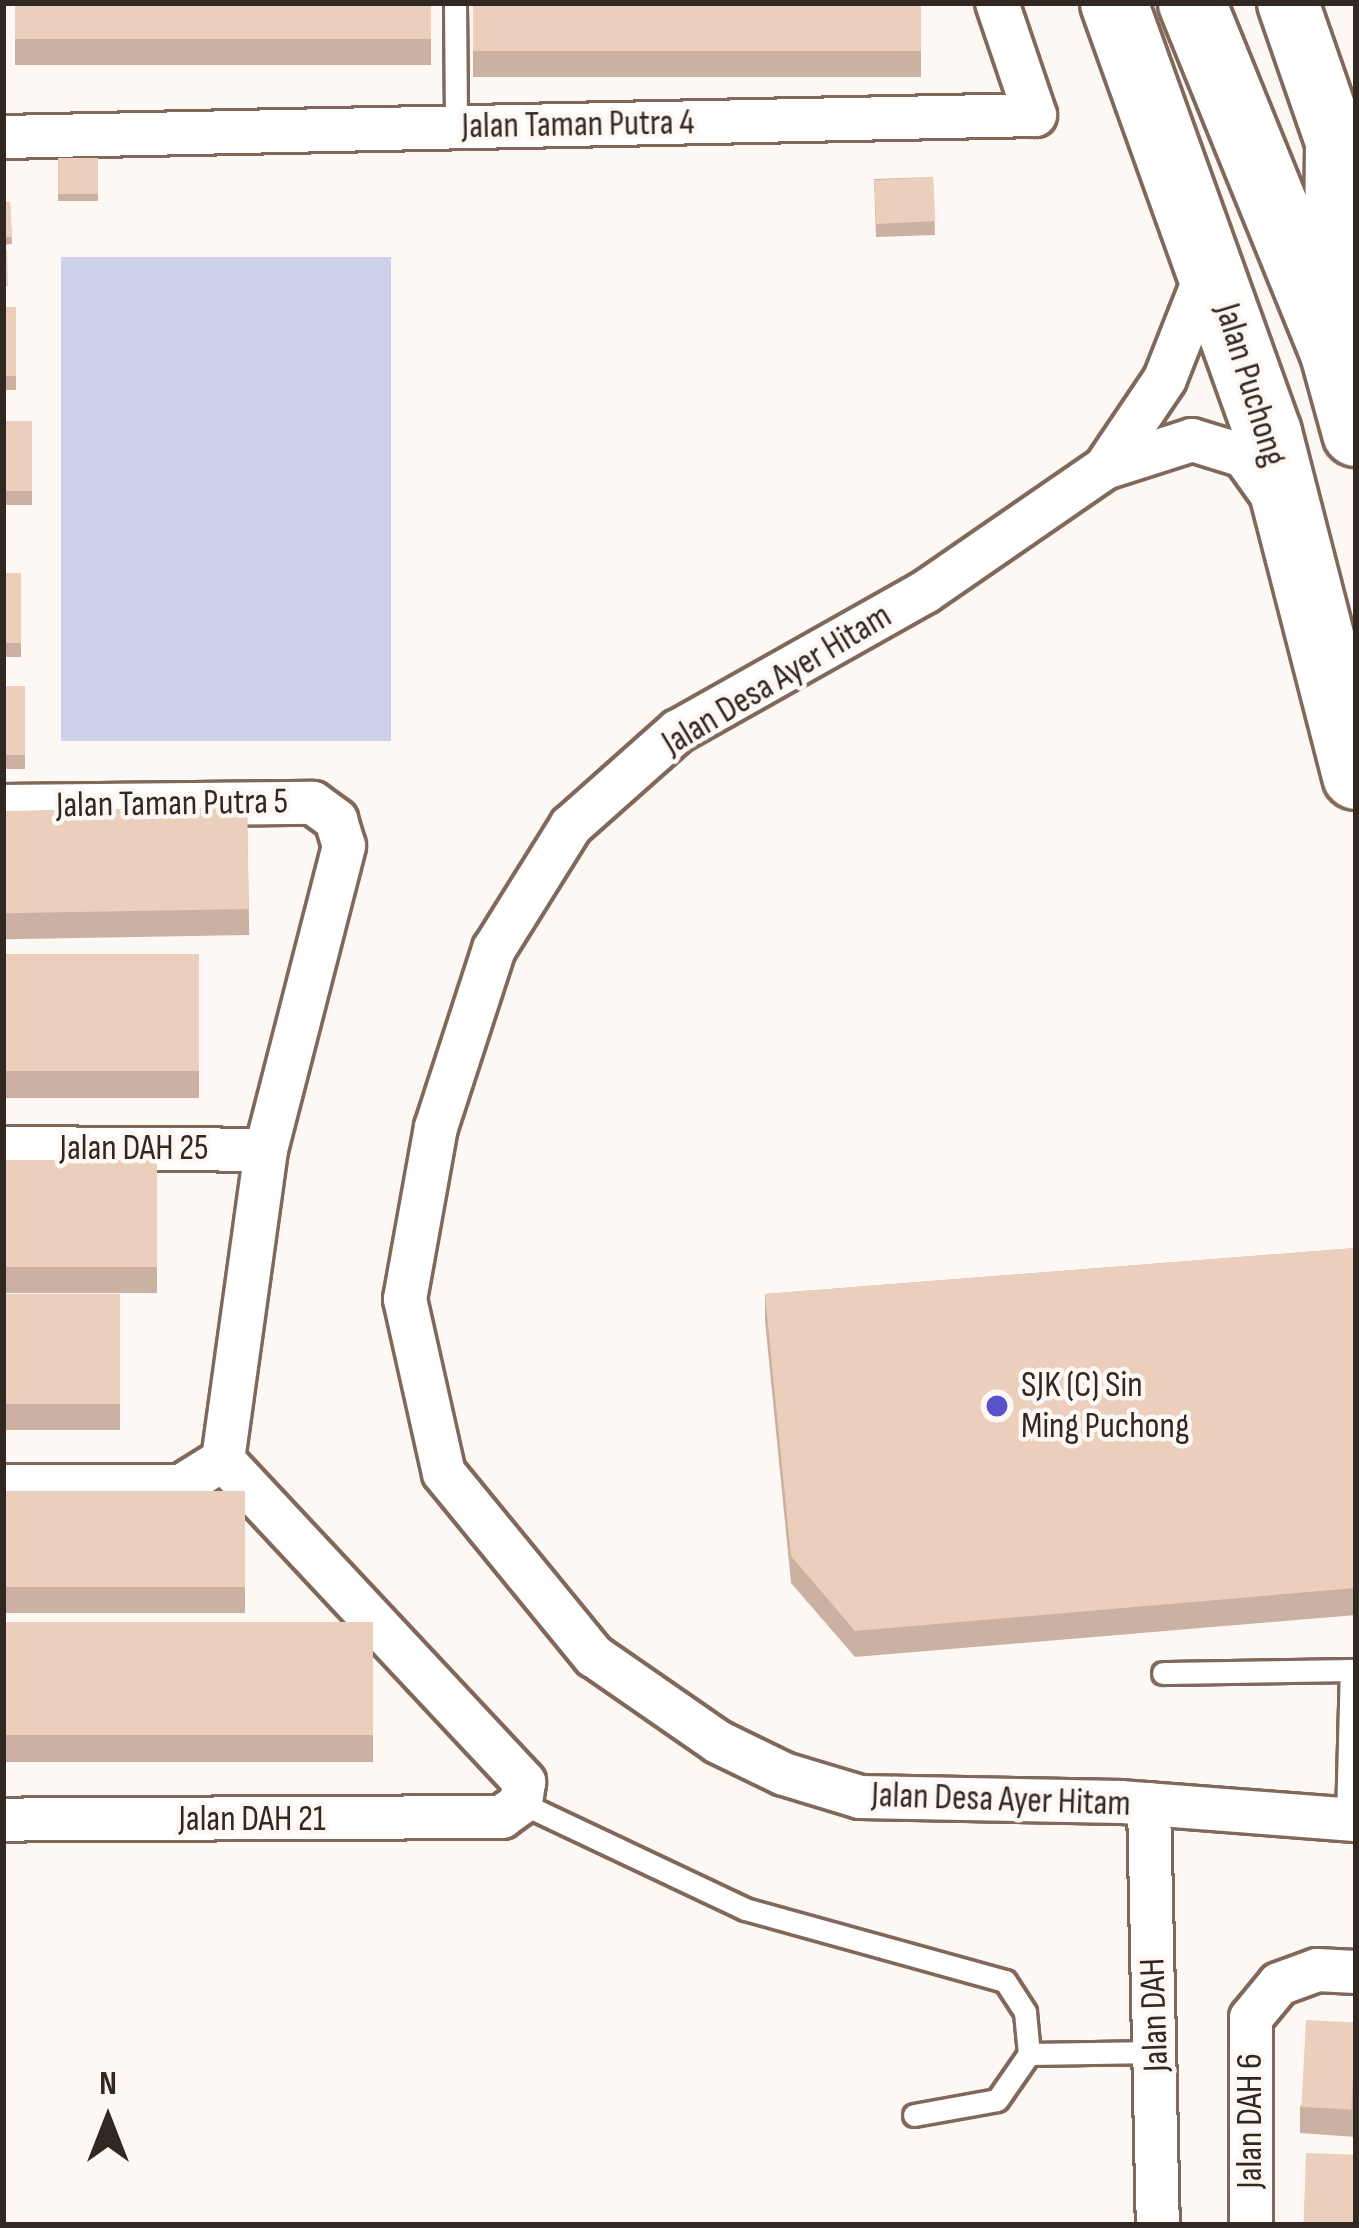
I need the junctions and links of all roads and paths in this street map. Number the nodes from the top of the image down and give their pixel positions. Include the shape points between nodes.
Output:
1 (455, 3) edge
2 (997, 3) edge
3 (1114, 3) edge
4 (1192, 3) edge
5 (1288, 3) edge
6 (456, 128) junction
7 (3, 136) edge
8 (1211, 262) junction
9 (1334, 353) junction
10 (1356, 433) edge
11 (1106, 468) junction
12 (1289, 518) junction
13 (1356, 776) edge
14 (3, 806) edge
15 (3, 1148) edge
16 (266, 1150) junction
17 (223, 1460) junction
18 (3, 1486) edge
19 (1353, 1670) edge
20 (1162, 1673) dead end
21 (1150, 1804) junction
22 (512, 1810) junction
23 (1351, 1819) edge
24 (3, 1820) edge
25 (1356, 1972) edge
26 (1156, 2052) junction
27 (1029, 2054) junction
28 (914, 2115) dead end
29 (1158, 2225) edge
30 (1252, 2225) edge

1 - 6 lane
2 - 6 street, Jalan Taman Putra 4 via 1035,115
3 - 8 main road, Jalan Puchong
4 - 9 main road
5 - 9 street via 1336,142
6 - 7 street, Jalan Taman Putra 4
8 - 11 street, Jalan Desa Ayer Hitam via 1165,379
8 - 12 main road, Jalan Puchong
9 - 10 main road
11 - 12 street, Jalan Desa Ayer Hitam via 1192,440 1244,456
11 - 21 street, Jalan Desa Ayer Hitam via 925,592 679,730 571,826 494,949 436,1126 405,1299 444,1473 594,1656 718,1742 784,1774 860,1797
12 - 13 main road, Jalan Puchong
14 - 16 street, Jalan Taman Putra 5 via 314,803 336,820 344,846
15 - 16 street, Jalan DAH 25
16 - 17 street
17 - 18 street via 181,1486
17 - 22 street via 524,1782
19 - 20 lane
19 - 23 lane
21 - 23 street, Jalan Desa Ayer Hitam
21 - 26 street, Jalan DAH
22 - 24 street, Jalan DAH 21
22 - 27 lane via 745,1909 1005,1982 1025,2012
25 - 30 street, Jalan DAH 6 via 1317,1970 1279,1984 1250,2018
26 - 27 lane
26 - 29 street, Jalan DAH
27 - 28 lane via 997,2100

